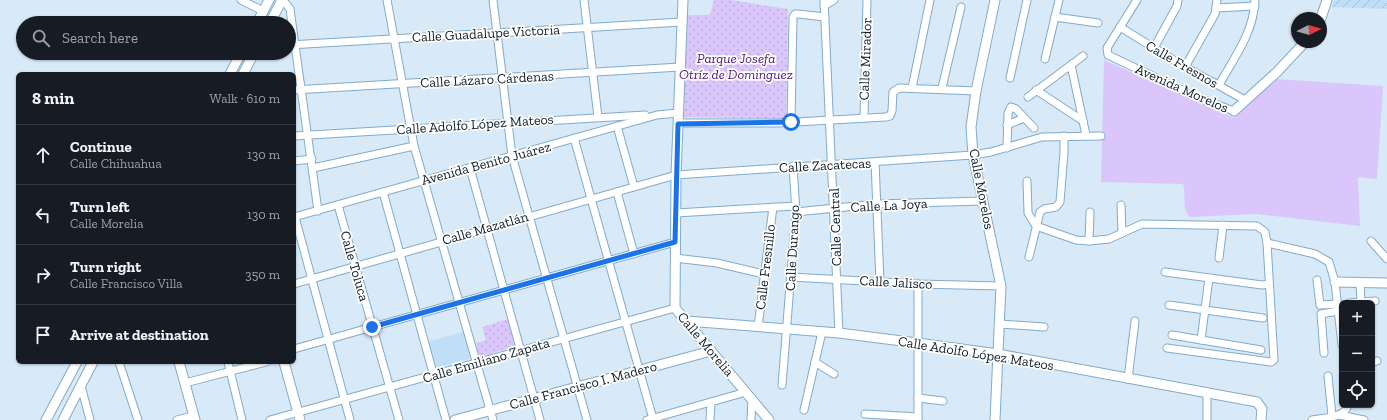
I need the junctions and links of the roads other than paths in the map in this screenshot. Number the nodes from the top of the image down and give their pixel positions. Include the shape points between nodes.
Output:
1 (241, 0) edge
2 (269, 0) edge
3 (282, 0) edge
4 (387, 0) edge
5 (492, 0) edge
6 (584, 0) edge
7 (683, 0) edge
8 (834, 0) edge
9 (867, 0) edge
10 (930, 0) edge
11 (995, 0) edge
12 (1028, 0) edge
13 (1059, 0) edge
14 (1137, 0) edge
15 (1178, 0) edge
16 (1217, 0) edge
17 (1327, 0) edge
18 (824, 3) edge
19 (1255, 3) edge
20 (961, 7) dead end
21 (1216, 8) junction
22 (263, 11) junction
23 (1322, 12) edge
24 (260, 16) edge
25 (274, 16) edge
26 (290, 16) edge
27 (825, 17) junction
28 (1056, 17) junction
29 (682, 22) junction
30 (1098, 23) dead end
31 (587, 27) junction
32 (1120, 27) junction
33 (497, 33) junction
34 (394, 39) junction
35 (296, 45) edge
36 (1154, 48) junction
37 (1299, 48) edge
38 (1083, 56) dead end
39 (1045, 59) dead end
40 (237, 60) edge
41 (250, 60) edge
42 (294, 60) edge
43 (1071, 65) junction
44 (680, 67) junction
45 (1185, 67) junction
46 (231, 72) edge
47 (244, 72) edge
48 (296, 72) edge
49 (593, 72) junction
50 (296, 75) edge
51 (1010, 78) dead end
52 (502, 79) junction
53 (402, 84) junction
54 (1219, 85) junction
55 (912, 88) junction
56 (942, 88) junction
57 (298, 90) edge
58 (1036, 90) junction
59 (976, 91) junction
60 (1028, 97) dead end
61 (1245, 100) junction
62 (1234, 111) joint
63 (678, 113) junction
64 (657, 115) junction
65 (598, 117) junction
66 (864, 118) junction
67 (1024, 118) junction
68 (830, 121) junction
69 (1083, 121) junction
70 (508, 122) junction
71 (791, 122) junction
72 (678, 124) junction
73 (1007, 125) junction
74 (617, 126) junction
75 (410, 128) junction
76 (1034, 128) dead end
77 (308, 135) junction
78 (1086, 135) junction
79 (296, 136) edge
80 (1064, 136) junction
81 (1101, 136) dead end
82 (574, 138) junction
83 (414, 146) junction
84 (1007, 148) junction
85 (974, 155) junction
86 (512, 156) junction
87 (312, 159) junction
88 (296, 162) edge
89 (875, 162) junction
90 (832, 165) junction
91 (793, 166) junction
92 (313, 168) junction
93 (470, 168) junction
94 (676, 175) junction
95 (423, 180) junction
96 (1028, 181) dead end
97 (634, 187) junction
98 (383, 192) junction
99 (617, 192) junction
100 (591, 199) junction
101 (983, 201) junction
102 (876, 204) junction
103 (338, 205) junction
104 (1121, 205) dead end
105 (773, 207) junction
106 (834, 208) junction
107 (795, 209) junction
108 (318, 211) junction
109 (1090, 212) dead end
110 (676, 213) junction
111 (296, 216) edge
112 (529, 216) junction
113 (296, 224) edge
114 (1223, 225) junction
115 (1036, 226) junction
116 (487, 228) junction
117 (1122, 233) junction
118 (440, 241) junction
119 (1089, 241) junction
120 (1371, 241) dead end
121 (675, 242) junction
122 (1266, 243) junction
123 (400, 252) junction
124 (634, 254) junction
125 (1029, 257) dead end
126 (675, 258) junction
127 (1219, 258) dead end
128 (1387, 259) edge
129 (608, 261) junction
130 (355, 265) junction
131 (1166, 272) dead end
132 (764, 274) junction
133 (791, 277) junction
134 (312, 278) junction
135 (547, 278) junction
136 (1209, 278) junction
137 (837, 280) junction
138 (1316, 280) dead end
139 (880, 282) junction
140 (1335, 282) junction
141 (296, 283) edge
142 (1360, 283) junction
143 (1387, 283) edge
144 (918, 284) junction
145 (1270, 284) junction
146 (1001, 286) junction
147 (504, 290) junction
148 (1361, 300) edge
149 (459, 303) junction
150 (1169, 305) dead end
151 (675, 308) junction
152 (1338, 308) junction
153 (1205, 310) junction
154 (417, 315) junction
155 (1263, 318) dead end
156 (687, 321) junction
157 (1135, 321) dead end
158 (626, 322) junction
159 (1000, 324) junction
160 (372, 327) junction
161 (758, 327) junction
162 (1044, 327) dead end
163 (786, 329) junction
164 (822, 332) junction
165 (839, 333) junction
166 (1172, 335) dead end
167 (1341, 336) edge
168 (564, 338) junction
169 (328, 340) junction
170 (1201, 340) junction
171 (918, 343) junction
172 (296, 348) edge
173 (1167, 348) dead end
174 (711, 350) junction
175 (1262, 350) dead end
176 (520, 351) junction
177 (1324, 353) dead end
178 (998, 354) junction
179 (815, 362) junction
180 (476, 363) junction
181 (76, 364) edge
182 (92, 364) edge
183 (119, 364) edge
184 (180, 364) edge
185 (228, 364) edge
186 (259, 364) edge
187 (285, 364) edge
188 (639, 371) junction
189 (230, 372) junction
190 (834, 374) dead end
191 (433, 375) junction
192 (1328, 376) dead end
193 (1128, 379) junction
194 (185, 383) junction
195 (81, 386) junction
196 (578, 386) junction
197 (782, 386) dead end
198 (389, 387) junction
199 (1207, 393) junction
200 (749, 395) junction
201 (534, 398) junction
202 (918, 398) junction
203 (345, 399) junction
204 (943, 401) dead end
205 (711, 402) junction
206 (1346, 408) edge
207 (490, 410) junction
208 (804, 410) dead end
209 (865, 414) dead end
210 (1335, 415) junction
211 (299, 416) edge
212 (665, 417) edge
213 (194, 418) edge
214 (918, 418) edge
215 (650, 419) edge
216 (46, 420) edge
217 (63, 420) edge
218 (90, 420) edge
219 (138, 420) edge
220 (177, 420) edge
221 (242, 420) edge
222 (270, 420) edge
223 (350, 420) edge
224 (399, 420) edge
225 (446, 420) edge
226 (456, 420) edge
227 (493, 420) edge
228 (540, 420) edge
229 (587, 420) edge
230 (710, 420) edge
231 (751, 420) edge
232 (769, 420) edge
233 (995, 420) edge
234 (1207, 420) edge
235 (1262, 420) edge
236 (1312, 420) edge
237 (1364, 420) edge

1 - 22 street
2 - 22 main road
3 - 25 main road
3 - 26 street via 290,9
4 - 34 street
5 - 33 street
6 - 31 street
7 - 29 main road, Calle Morelia
8 - 18 street
9 - 66 street, Calle Mirador
10 - 55 street
11 - 59 main road, Calle Morelos
12 - 51 street
13 - 28 street
14 - 32 street
15 - 36 street
16 - 21 street
17 - 23 main road
18 - 27 street, Calle Central
19 - 21 street
19 - 54 street via 1249,31
20 - 56 street
21 - 45 street via 1211,22
22 - 24 main road
27 - 68 street, Calle Central
27 - 71 street via 794,14
28 - 30 street
28 - 39 street
29 - 31 street, Calle Guadalupe Victoria
29 - 44 main road, Calle Morelia
31 - 33 street, Calle Guadalupe Victoria
31 - 49 street
32 - 36 street, Calle Fresnos
32 - 62 street, Avenida Morelos via 1106,52 1108,55 1167,84
33 - 34 street, Calle Guadalupe Victoria
33 - 52 street
34 - 35 street, Calle Guadalupe Victoria
34 - 53 street
36 - 45 street, Calle Fresnos
37 - 61 main road, Avenida Morelos
38 - 43 street
40 - 46 main road
41 - 47 main road
42 - 48 street
43 - 58 street
43 - 69 street
44 - 49 street, Calle Lázaro Cárdenas
44 - 63 main road, Calle Morelia
45 - 54 street, Calle Fresnos
49 - 52 street, Calle Lázaro Cárdenas
49 - 65 street
50 - 57 street
52 - 53 street, Calle Lázaro Cárdenas
52 - 70 street
53 - 57 street, Calle Lázaro Cárdenas
53 - 75 street
54 - 61 street, Calle Fresnos
55 - 56 street
55 - 66 street via 899,88 893,92 890,116
56 - 59 street
57 - 77 street
58 - 60 street
58 - 69 street
59 - 85 main road, Calle Morelos via 971,127
61 - 62 main road, Avenida Morelos
63 - 64 street, Avenida Benito Juárez
63 - 72 main road, Calle Morelia
64 - 65 street, Calle Adolfo López Mateos
64 - 74 street, Avenida Benito Juárez
65 - 70 street, Calle Adolfo López Mateos
66 - 68 street
67 - 73 street
67 - 73 street via 1011,107
67 - 76 street
68 - 71 street
68 - 90 street, Calle Central
69 - 78 street
70 - 75 street, Calle Adolfo López Mateos
70 - 86 street
71 - 72 street
72 - 94 main road, Calle Morelia
73 - 84 street
74 - 82 street, Avenida Benito Juárez
74 - 97 street
75 - 77 street, Calle Adolfo López Mateos
75 - 83 street
77 - 79 street, Calle Adolfo López Mateos
77 - 87 street
78 - 80 street
78 - 81 street
80 - 84 street via 1042,137
80 - 115 street via 1060,202 1056,207 1042,210
82 - 86 street, Avenida Benito Juárez
82 - 100 street
83 - 92 street, Calle Adolfo López Mateos
83 - 95 street
84 - 85 street
85 - 89 street, Calle Zacatecas
85 - 101 main road, Calle Morelos
86 - 93 street, Avenida Benito Juárez
86 - 112 street
87 - 88 street
87 - 92 street
89 - 90 street, Calle Zacatecas
89 - 102 street
90 - 91 street, Calle Zacatecas
90 - 106 street, Calle Central
91 - 94 street, Calle Zacatecas
91 - 107 street, Calle Durango
92 - 108 street
93 - 95 street, Avenida Benito Juárez
93 - 116 street
94 - 97 street, Calle Mazatlán
94 - 110 main road, Calle Morelia
95 - 98 street, Avenida Benito Juárez
95 - 118 street
96 - 115 street via 1028,212
97 - 99 street, Calle Mazatlán
98 - 103 street, Avenida Benito Juárez
98 - 123 street
99 - 100 street, Calle Mazatlán
99 - 124 street
100 - 112 street, Calle Mazatlán
100 - 129 street
101 - 102 street, Calle La Joya
101 - 146 main road, Calle Morelos
102 - 106 street, Calle La Joya
102 - 139 street
103 - 108 street, Avenida Benito Juárez
103 - 130 street, Calle Toluca
104 - 117 street
105 - 107 street, Calle La Joya
105 - 110 street, Calle La Joya
105 - 132 street, Calle Fresnillo
106 - 107 street, Calle La Joya
106 - 137 street, Calle Central
107 - 133 street, Calle Durango
108 - 111 street, Avenida Benito Juárez
109 - 119 street
110 - 121 main road, Calle Morelia
112 - 116 street, Calle Mazatlán
112 - 135 street
113 - 134 street
114 - 117 street via 1142,224
114 - 122 street via 1257,226 1263,229
114 - 127 street
115 - 119 street via 1076,240
115 - 125 street
116 - 118 street, Calle Mazatlán
116 - 147 street
117 - 119 street via 1108,239
118 - 123 street, Calle Mazatlán
118 - 149 street
120 - 128 street
121 - 124 street
121 - 126 main road, Calle Morelia
122 - 140 street via 1321,256 1331,266
122 - 145 street
123 - 130 street, Calle Mazatlán
123 - 154 street
124 - 129 street
126 - 132 street via 717,263
126 - 151 main road, Calle Morelia
129 - 135 street
129 - 158 street
130 - 134 street, Calle Mazatlán
130 - 160 street, Calle Toluca
131 - 136 street
132 - 161 street, Calle Fresnillo
133 - 137 street, Calle Jalisco
133 - 163 street, Calle Durango
134 - 141 street, Calle Mazatlán
134 - 169 street
135 - 147 street
135 - 168 street
136 - 145 street
136 - 153 street
137 - 139 street, Calle Jalisco
137 - 165 street, Calle Central
138 - 152 street via 1320,305
139 - 144 street, Calle Jalisco
140 - 142 main road
140 - 152 street
142 - 143 main road
142 - 148 street
144 - 146 street, Calle Jalisco
144 - 171 street
145 - 173 street via 1275,358 1273,361
146 - 159 main road, Calle Morelos
147 - 149 street
147 - 176 street
149 - 154 street
149 - 180 street
150 - 153 street
151 - 156 main road, Calle Morelia
151 - 158 street, Calle Emiliano Zapata
152 - 167 street
152 - 177 street via 1321,314
153 - 155 street
153 - 170 street
154 - 160 street
154 - 191 street
156 - 161 main road, Calle Adolfo López Mateos
156 - 174 main road, Calle Morelia
157 - 193 street
158 - 168 street, Calle Emiliano Zapata
158 - 188 street
159 - 162 street
159 - 178 main road, Calle Morelos
160 - 169 street
160 - 198 street, Calle Toluca
161 - 163 main road, Calle Adolfo López Mateos
163 - 164 main road, Calle Adolfo López Mateos
163 - 197 street, Calle Durango
164 - 165 main road, Calle Adolfo López Mateos
164 - 179 street
165 - 171 main road, Calle Adolfo López Mateos
166 - 170 street
168 - 176 street, Calle Emiliano Zapata
168 - 196 street
169 - 172 street
169 - 203 street
170 - 175 street
171 - 178 main road, Calle Adolfo López Mateos
171 - 202 street
174 - 188 main road, Calle Francisco I. Madero
174 - 200 main road, Calle Morelia
176 - 180 street, Calle Emiliano Zapata
176 - 201 street
178 - 193 main road, Calle Adolfo López Mateos
178 - 233 main road, Calle Morelos
179 - 190 street
179 - 208 street
180 - 191 street, Calle Emiliano Zapata
180 - 207 street
181 - 216 main road
182 - 195 main road
183 - 219 street
184 - 194 main road
185 - 189 street
186 - 189 street
187 - 211 main road
188 - 196 main road, Calle Francisco I. Madero
188 - 215 street
189 - 194 street
189 - 221 street
191 - 198 street, Calle Emiliano Zapata
191 - 225 street
192 - 210 street
193 - 199 main road, Calle Adolfo López Mateos
194 - 213 main road
195 - 217 main road
195 - 218 street
196 - 201 main road, Calle Francisco I. Madero
196 - 229 street
198 - 203 street, Calle Emiliano Zapata
198 - 224 street, Calle Toluca
199 - 234 street
199 - 235 main road, Calle Adolfo López Mateos via 1257,402 1261,405
200 - 205 street
200 - 231 street
200 - 232 main road, Calle Morelia
201 - 207 main road, Calle Francisco I. Madero
201 - 228 street
202 - 204 street
202 - 214 street
203 - 211 street, Calle Emiliano Zapata
203 - 223 street
205 - 212 street
205 - 230 street
206 - 210 street
207 - 226 main road, Calle Francisco I. Madero
207 - 227 street
209 - 214 street
210 - 236 street
210 - 237 street
211 - 222 street, Calle Emiliano Zapata
212 - 215 street
213 - 220 street

